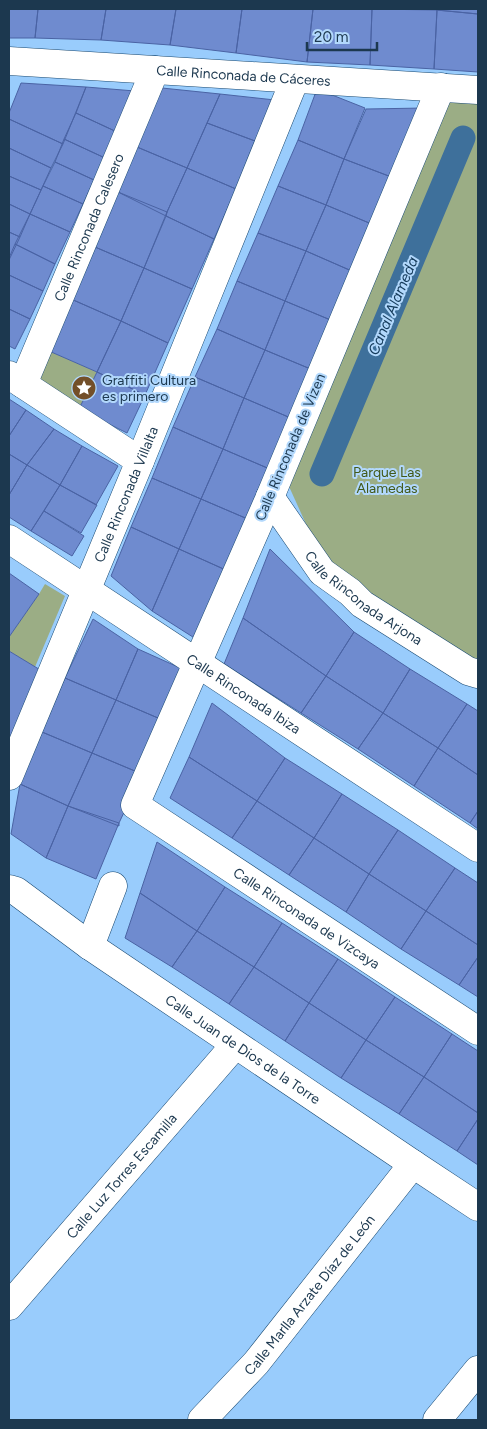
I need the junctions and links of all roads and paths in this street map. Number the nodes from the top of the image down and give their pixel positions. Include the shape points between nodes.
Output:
1 (10, 64) edge
2 (155, 70) junction
3 (295, 79) junction
4 (441, 87) junction
5 (478, 90) edge
6 (16, 379) edge
7 (140, 462) junction
8 (270, 497) junction
9 (9, 539) edge
10 (86, 590) junction
11 (198, 664) junction
12 (478, 674) edge
13 (10, 771) edge
14 (135, 805) joint
15 (478, 848) edge
16 (113, 886) dead end
17 (9, 889) edge
18 (90, 946) junction
19 (478, 1031) edge
20 (235, 1044) junction
21 (412, 1164) junction
22 (478, 1207) edge
23 (9, 1306) edge
24 (478, 1370) edge
25 (202, 1420) edge
26 (437, 1420) edge

1 - 2 street, Calle Rinconada de Cáceres
2 - 3 street, Calle Rinconada de Cáceres
2 - 6 street, Calle Rinconada Calesero
3 - 4 street, Calle Rinconada de Cáceres
3 - 7 street, Calle Rinconada Villalta
4 - 5 street, Calle Rinconada de Cáceres
4 - 8 street, Calle Rinconada de Vizen
6 - 7 street
7 - 10 street, Calle Rinconada Villalta
8 - 11 street, Calle Rinconada de Vizen
8 - 12 street, Calle Rinconada Arjona via 322,572 362,604 468,671
9 - 10 street, Calle Rinconada Ibiza
10 - 11 street, Calle Rinconada Ibiza
10 - 13 street, Calle Rinconada Villalta
11 - 14 street, Calle Rinconada de Vizen
11 - 15 street, Calle Rinconada Ibiza
14 - 19 street, Calle Rinconada de Vizcaya
16 - 18 street
17 - 18 street, Calle Juan de Dios de la Torre
18 - 20 street, Calle Juan de Dios de la Torre
20 - 21 street, Calle Juan de Dios de la Torre
20 - 23 street, Calle Luz Torres Escamilla
21 - 22 street, Calle Juan de Dios de la Torre
21 - 25 street, Calle Marlla Arzate Díaz de León via 256,1364
24 - 26 street

